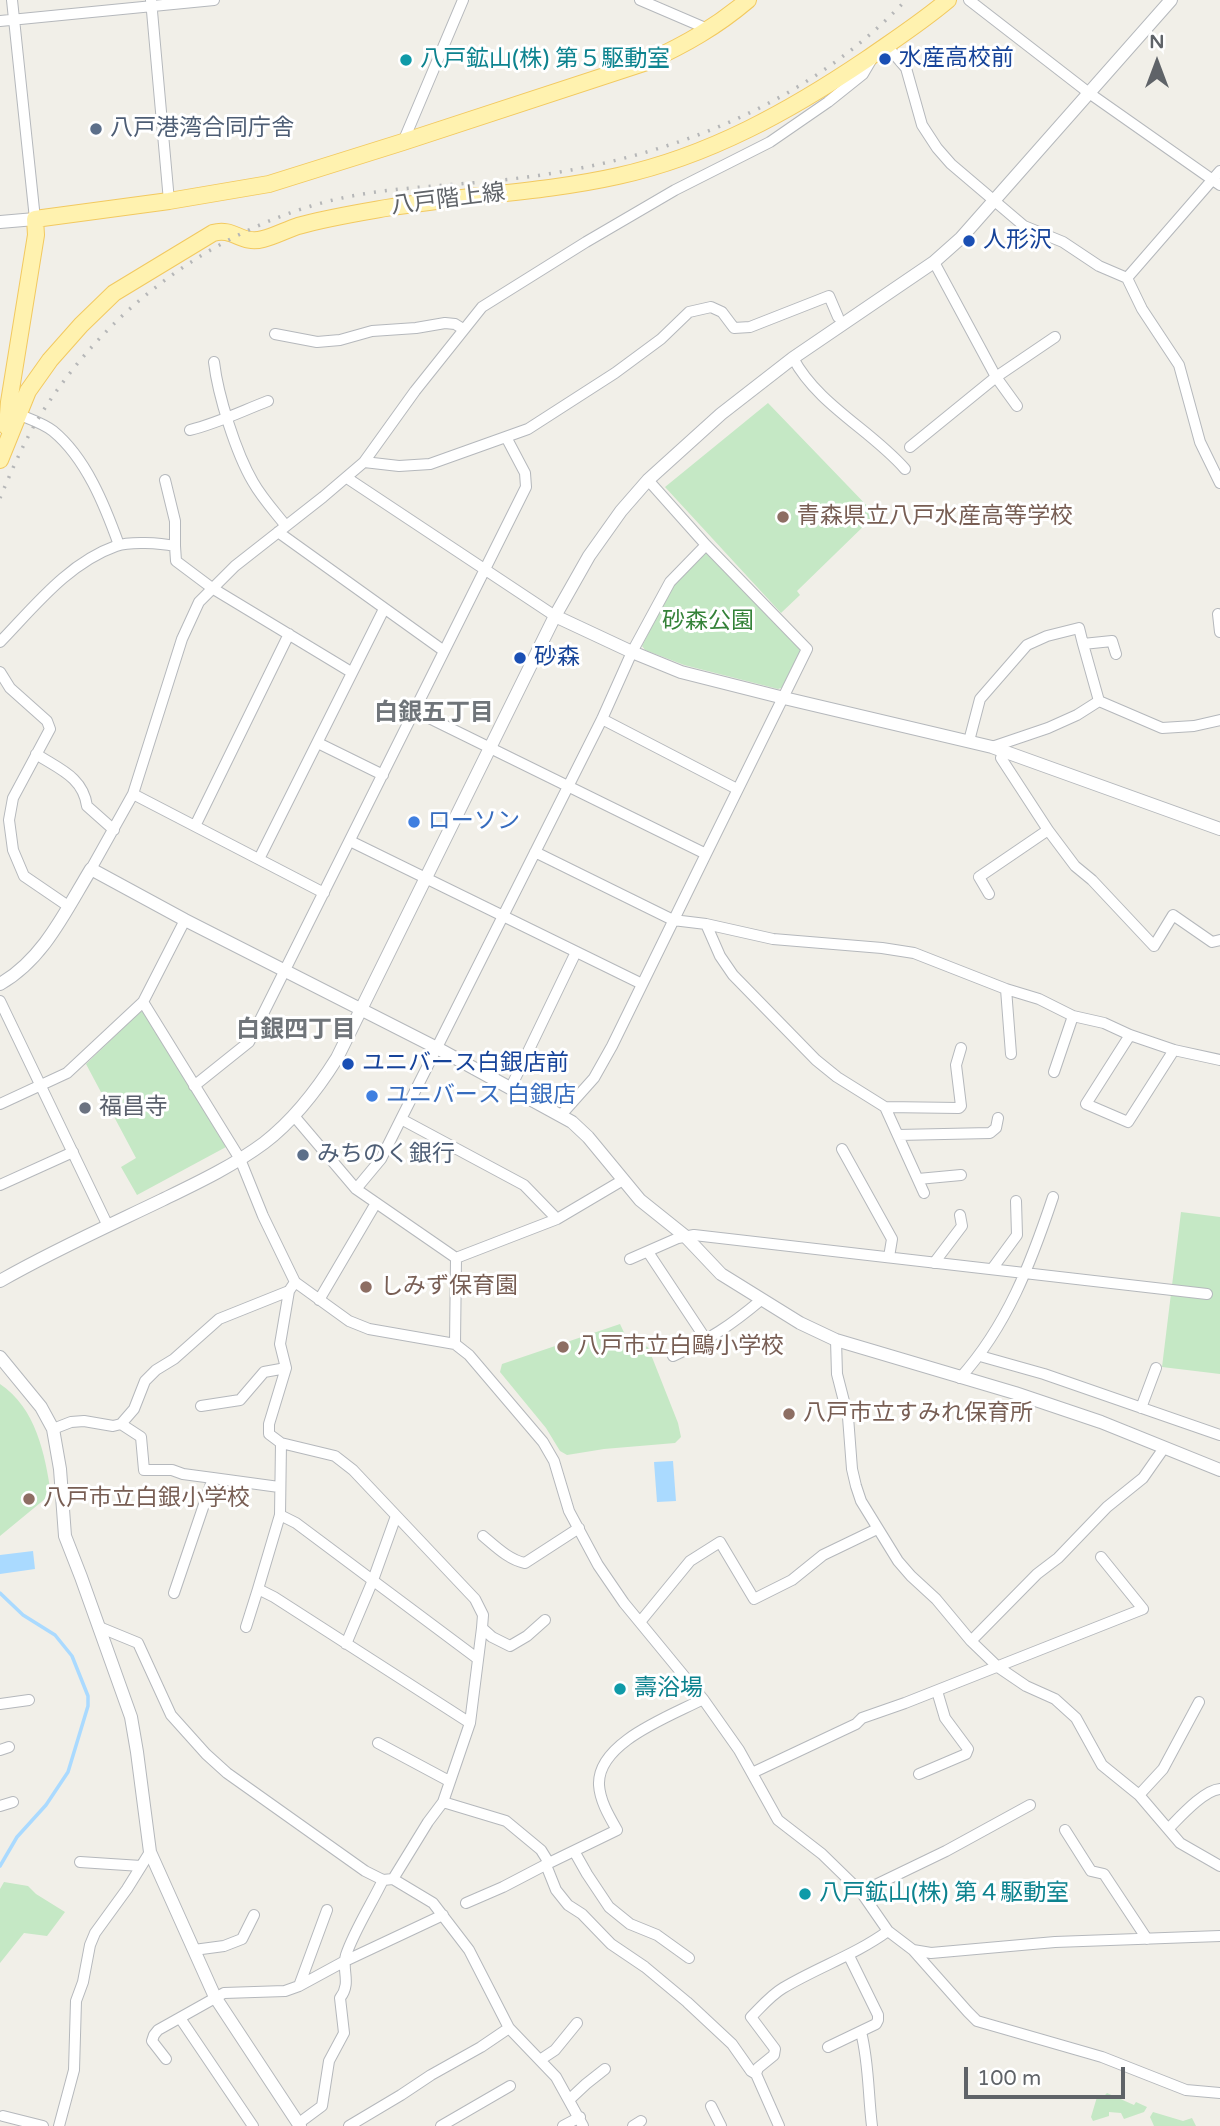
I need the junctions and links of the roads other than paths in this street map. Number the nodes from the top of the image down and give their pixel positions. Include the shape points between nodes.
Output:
1 (12, 0) edge
2 (214, 0) edge
3 (463, 0) edge
4 (640, 0) edge
5 (748, 0) edge
6 (948, 0) edge
7 (969, 0) edge
8 (1171, 0) edge
9 (152, 3) edge
10 (14, 20) junction
11 (0, 21) edge
12 (710, 30) junction
13 (880, 50) junction
14 (1089, 93) junction
15 (403, 142) junction
16 (1217, 179) edge
17 (994, 199) junction
18 (169, 201) junction
19 (35, 219) junction
20 (0, 222) edge
21 (934, 262) junction
22 (1127, 278) junction
23 (838, 317) dead end
24 (464, 329) junction
25 (275, 334) dead end
26 (1055, 337) dead end
27 (793, 358) junction
28 (214, 362) dead end
29 (996, 377) junction
30 (268, 401) dead end
31 (1017, 406) dead end
32 (18, 414) junction
33 (228, 418) junction
34 (190, 430) dead end
35 (506, 437) junction
36 (910, 447) dead end
37 (3, 454) edge
38 (364, 462) junction
39 (905, 469) dead end
40 (347, 478) junction
41 (165, 480) dead end
42 (648, 480) junction
43 (1220, 484) edge
44 (282, 529) junction
45 (119, 545) junction
46 (706, 545) junction
47 (175, 546) junction
48 (484, 571) junction
49 (212, 588) junction
50 (384, 609) junction
51 (1218, 614) dead end
52 (555, 616) junction
53 (1220, 632) edge
54 (289, 634) junction
55 (0, 642) edge
56 (1083, 644) junction
57 (444, 651) junction
58 (632, 652) junction
59 (1116, 654) dead end
60 (0, 672) edge
61 (351, 672) junction
62 (784, 698) junction
63 (1099, 701) junction
64 (415, 711) junction
65 (602, 719) junction
66 (1220, 720) edge
67 (970, 741) junction
68 (318, 743) junction
69 (491, 748) junction
70 (997, 749) junction
71 (36, 754) junction
72 (383, 775) junction
73 (567, 786) junction
74 (737, 789) junction
75 (134, 794) junction
76 (195, 826) junction
77 (1220, 829) edge
78 (114, 830) junction
79 (1048, 830) junction
80 (350, 841) junction
81 (536, 852) junction
82 (706, 854) junction
83 (259, 859) junction
84 (91, 869) junction
85 (427, 879) junction
86 (324, 893) junction
87 (989, 894) dead end
88 (68, 906) junction
89 (503, 917) junction
90 (185, 920) junction
91 (673, 920) junction
92 (706, 924) junction
93 (1220, 940) edge
94 (576, 952) junction
95 (286, 971) junction
96 (0, 984) edge
97 (642, 984) junction
98 (1006, 989) junction
99 (0, 1001) edge
100 (143, 1002) junction
101 (362, 1010) junction
102 (1073, 1016) junction
103 (1130, 1035) junction
104 (437, 1048) junction
105 (961, 1048) dead end
106 (1174, 1051) junction
107 (1011, 1054) dead end
108 (1220, 1060) edge
109 (1054, 1072) dead end
110 (41, 1086) junction
111 (194, 1086) junction
112 (510, 1087) junction
113 (0, 1104) edge
114 (886, 1107) junction
115 (561, 1115) junction
116 (294, 1116) junction
117 (998, 1118) dead end
118 (401, 1119) junction
119 (898, 1135) junction
120 (842, 1149) dead end
121 (73, 1152) junction
122 (240, 1159) junction
123 (961, 1175) dead end
124 (918, 1179) junction
125 (624, 1181) junction
126 (0, 1185) edge
127 (356, 1189) junction
128 (924, 1193) dead end
129 (1053, 1197) dead end
130 (1016, 1201) dead end
131 (376, 1203) junction
132 (960, 1215) dead end
133 (557, 1219) junction
134 (108, 1226) junction
135 (685, 1236) junction
136 (648, 1252) junction
137 (890, 1257) junction
138 (456, 1258) junction
139 (630, 1259) dead end
140 (934, 1263) junction
141 (992, 1269) junction
142 (1024, 1273) junction
143 (0, 1281) edge
144 (292, 1286) junction
145 (1207, 1294) dead end
146 (319, 1300) junction
147 (761, 1300) junction
148 (836, 1340) junction
149 (707, 1341) junction
150 (455, 1344) junction
151 (673, 1356) dead end
152 (980, 1356) junction
153 (0, 1357) edge
154 (286, 1368) junction
155 (1156, 1368) dead end
156 (960, 1378) junction
157 (201, 1406) dead end
158 (1141, 1408) junction
159 (121, 1424) junction
160 (53, 1429) junction
161 (1220, 1435) edge
162 (281, 1443) junction
163 (1164, 1448) junction
164 (1220, 1470) edge
165 (213, 1478) junction
166 (279, 1488) junction
167 (280, 1515) junction
168 (396, 1516) junction
169 (579, 1528) junction
170 (877, 1529) junction
171 (483, 1536) dead end
172 (1101, 1557) dead end
173 (373, 1580) junction
174 (258, 1589) junction
175 (174, 1593) dead end
176 (545, 1620) dead end
177 (640, 1622) junction
178 (99, 1627) junction
179 (246, 1627) dead end
180 (482, 1628) junction
181 (971, 1641) junction
182 (346, 1644) junction
183 (478, 1659) junction
184 (998, 1667) junction
185 (937, 1691) junction
186 (703, 1699) junction
187 (29, 1700) dead end
188 (1199, 1702) dead end
189 (0, 1704) edge
190 (470, 1723) junction
191 (378, 1743) dead end
192 (752, 1773) junction
193 (919, 1774) dead end
194 (449, 1781) junction
195 (1220, 1788) edge
196 (1139, 1794) junction
197 (13, 1802) dead end
198 (443, 1802) junction
199 (1030, 1805) dead end
200 (0, 1806) edge
201 (1168, 1829) junction
202 (1066, 1830) dead end
203 (574, 1851) junction
204 (150, 1852) junction
205 (80, 1862) dead end
206 (547, 1864) junction
207 (1220, 1866) edge
208 (141, 1867) junction
209 (388, 1880) junction
210 (861, 1892) junction
211 (466, 1903) dead end
212 (327, 1910) dead end
213 (254, 1914) dead end
214 (443, 1915) junction
215 (888, 1931) junction
216 (1220, 1936) edge
217 (1147, 1939) junction
218 (194, 1950) junction
219 (913, 1950) junction
220 (849, 1956) junction
221 (689, 1958) dead end
222 (345, 1961) junction
223 (299, 1986) junction
224 (215, 1997) junction
225 (180, 2018) junction
226 (577, 2023) dead end
227 (509, 2028) junction
228 (861, 2032) junction
229 (828, 2047) dead end
230 (166, 2059) dead end
231 (540, 2060) junction
232 (605, 2069) dead end
233 (756, 2074) junction
234 (510, 2087) dead end
235 (1220, 2093) edge
236 (570, 2099) junction
237 (711, 2106) dead end
238 (3, 2116) dead end
239 (581, 2121) edge
240 (300, 2125) edge
241 (43, 2126) edge
242 (59, 2126) edge
243 (254, 2126) edge
244 (349, 2126) edge
245 (440, 2126) edge
246 (563, 2126) edge
247 (721, 2126) edge
248 (779, 2126) edge
249 (872, 2126) edge

1 - 10 street
2 - 9 street
3 - 15 street
4 - 12 street
5 - 12 main road
6 - 13 main road, 八戸階上線
7 - 14 street
8 - 14 street
9 - 10 street
9 - 18 street
10 - 11 street
10 - 19 street
12 - 15 main road via 647,62
13 - 17 street via 906,68 922,125 937,148
13 - 24 street via 863,74 770,142 586,242 482,307
13 - 32 main road, 八戸階上線 via 769,120 647,169 562,186 385,208 300,226 260,240 244,240 222,230 213,233 114,293 50,360
14 - 16 street
14 - 17 street
15 - 18 main road via 269,184
16 - 22 street
17 - 21 street
17 - 22 street via 1024,226
18 - 19 main road
19 - 20 street
19 - 37 main road, 八戸階上線
21 - 27 street
21 - 29 street
22 - 43 street via 1179,365 1200,442
23 - 35 street via 829,296 742,328 734,328 722,312 711,307 689,312 662,339 615,373 528,429
24 - 25 street via 445,323 317,342
24 - 38 street
26 - 29 street
27 - 39 street via 835,408
27 - 42 street via 721,414
28 - 33 street
29 - 31 street
29 - 36 street
30 - 33 street
32 - 37 main road, 八戸階上線
32 - 45 street via 53,431 80,463
33 - 34 street
33 - 44 street via 253,482
35 - 38 street via 430,464
35 - 48 street via 525,473 526,488
38 - 40 street
40 - 44 street
40 - 48 street
41 - 47 street via 175,521
42 - 46 street
42 - 52 street via 589,556
44 - 49 street
44 - 50 street
45 - 47 street
45 - 55 street via 96,555 55,585
46 - 58 street via 670,583
46 - 62 street via 807,649
47 - 49 street via 176,561
48 - 52 street
48 - 57 street
49 - 54 street
49 - 75 street via 199,602 182,639
50 - 57 street
50 - 61 street
51 - 53 street
52 - 58 street
52 - 69 street
54 - 61 street
54 - 76 street
56 - 59 street via 1112,641
56 - 63 street
56 - 67 street via 1079,628 1027,645 980,699
57 - 64 street
58 - 62 street via 681,672
58 - 65 street
60 - 71 street via 10,688 47,721 50,729
61 - 68 street
62 - 67 street
62 - 74 street
63 - 66 street via 1162,728
63 - 70 street
64 - 69 street
64 - 72 street
65 - 73 street
65 - 74 street
67 - 70 street
68 - 72 street
68 - 83 street
69 - 73 street
69 - 85 street
70 - 77 street
70 - 79 street
71 - 78 street via 78,782 87,806
71 - 88 street via 13,798 9,820 13,850 24,876
72 - 80 street
73 - 81 street
73 - 82 street
74 - 82 street
75 - 76 street
75 - 78 street
76 - 83 street
78 - 84 street
79 - 87 street via 979,877
79 - 93 street via 1075,866 1154,946 1173,915 1212,943
80 - 85 street
80 - 86 street
81 - 89 street
81 - 91 street
82 - 91 street
83 - 86 street
84 - 88 street
84 - 90 street
85 - 89 street
85 - 101 street
86 - 95 street
88 - 96 street via 30,961
89 - 94 street
89 - 104 street
90 - 95 street
90 - 100 street
91 - 92 street
91 - 97 street
92 - 98 street via 773,939 900,950
92 - 114 street via 733,975 816,1060
94 - 97 street
94 - 112 street
95 - 101 street
95 - 111 street via 249,1042
97 - 115 street via 594,1078
98 - 102 street
98 - 107 street
99 - 110 street
100 - 110 street via 67,1073
100 - 111 street
101 - 104 street
101 - 116 street via 320,1086
102 - 103 street
102 - 109 street
103 - 106 street
103 - 106 street via 1086,1104 1128,1122
104 - 112 street
104 - 118 street
105 - 114 street via 956,1065 961,1106
106 - 108 street
110 - 113 street
110 - 121 street
111 - 122 street
112 - 115 street
114 - 119 street
115 - 125 street via 588,1138
116 - 122 street
116 - 127 street
117 - 119 street via 990,1133
118 - 127 street via 381,1159
118 - 133 street via 524,1185
119 - 124 street
120 - 137 street via 892,1239
121 - 126 street
121 - 134 street
122 - 134 street
122 - 144 street
123 - 124 street
124 - 128 street
125 - 133 street
125 - 135 street
127 - 131 street
129 - 142 street
130 - 141 street via 1017,1235
131 - 138 street
131 - 146 street
132 - 140 street via 962,1226
133 - 138 street
134 - 143 street
135 - 136 street
135 - 137 street
135 - 147 street via 721,1274
136 - 139 street
136 - 149 street
137 - 140 street
138 - 150 street
140 - 141 street
141 - 142 street
142 - 145 street
142 - 152 street via 1015,1298
144 - 146 street
144 - 154 street via 280,1344
144 - 159 street via 219,1319 145,1381 134,1409
146 - 150 street via 369,1329
147 - 148 street
147 - 149 street
148 - 156 street
148 - 170 street via 852,1469 861,1501
149 - 151 street
150 - 169 street via 470,1355 543,1442
152 - 156 street
152 - 158 street
153 - 160 street
154 - 157 street via 264,1372 240,1400
154 - 162 street via 269,1424 269,1434
155 - 158 street
156 - 163 street via 1101,1422
158 - 161 street
159 - 160 street via 84,1421
159 - 165 street via 141,1437 144,1471 172,1469
160 - 178 street via 65,1536
162 - 166 street
162 - 168 street via 335,1456
163 - 164 street
163 - 181 street via 1143,1478 1107,1507
165 - 166 street
165 - 175 street
166 - 167 street
167 - 173 street
167 - 174 street
168 - 173 street
168 - 180 street via 475,1599 483,1615
169 - 171 street via 525,1563
169 - 177 street via 598,1565
170 - 177 street via 824,1555 792,1580 754,1599 720,1542 690,1561
170 - 181 street via 898,1561
172 - 184 street via 1143,1609
173 - 182 street
173 - 183 street
174 - 179 street
174 - 182 street
176 - 180 street via 510,1646
177 - 186 street
178 - 204 street via 131,1717
178 - 209 street via 138,1643 171,1715 227,1773 351,1862
180 - 183 street
181 - 184 street
182 - 190 street
183 - 190 street
184 - 185 street
184 - 196 street via 1055,1699 1076,1718 1102,1765
185 - 192 street via 862,1718
185 - 193 street via 946,1718 968,1749 966,1754
186 - 192 street
186 - 203 street via 615,1747 601,1769 599,1784 617,1830
187 - 189 street
188 - 196 street via 1163,1769
190 - 194 street
191 - 194 street
192 - 210 street via 778,1820
194 - 198 street
195 - 201 street
196 - 201 street
197 - 200 street
198 - 206 street via 506,1821 536,1845
198 - 209 street
199 - 210 street
201 - 207 street via 1180,1843
202 - 217 street via 1091,1871 1104,1874
203 - 206 street
203 - 221 street via 609,1907
204 - 208 street
204 - 218 street
205 - 208 street
206 - 211 street
206 - 233 street via 556,1890 568,1905 687,2002
208 - 242 street via 90,1945 76,2001 74,2070
209 - 214 street via 426,1898
209 - 222 street
210 - 215 street
212 - 223 street
213 - 218 street via 242,1939
214 - 222 street
214 - 227 street via 469,1950
215 - 219 street
215 - 220 street
216 - 217 street
217 - 219 street
218 - 224 street
219 - 235 street via 977,2021 1102,2057 1186,2090
220 - 228 street via 878,2015 876,2024
220 - 233 street via 782,1989 751,2017 775,2049
222 - 223 street
222 - 240 street via 340,1998 344,2033 329,2061 322,2106
223 - 224 street
224 - 225 street
224 - 240 street
225 - 230 street via 153,2035 152,2041
225 - 243 street
226 - 231 street via 555,2050
227 - 231 street
227 - 244 street
228 - 229 street
228 - 249 street
231 - 236 street
232 - 236 street
233 - 248 street
234 - 245 street
236 - 239 street
237 - 247 street
238 - 241 street
239 - 246 street

